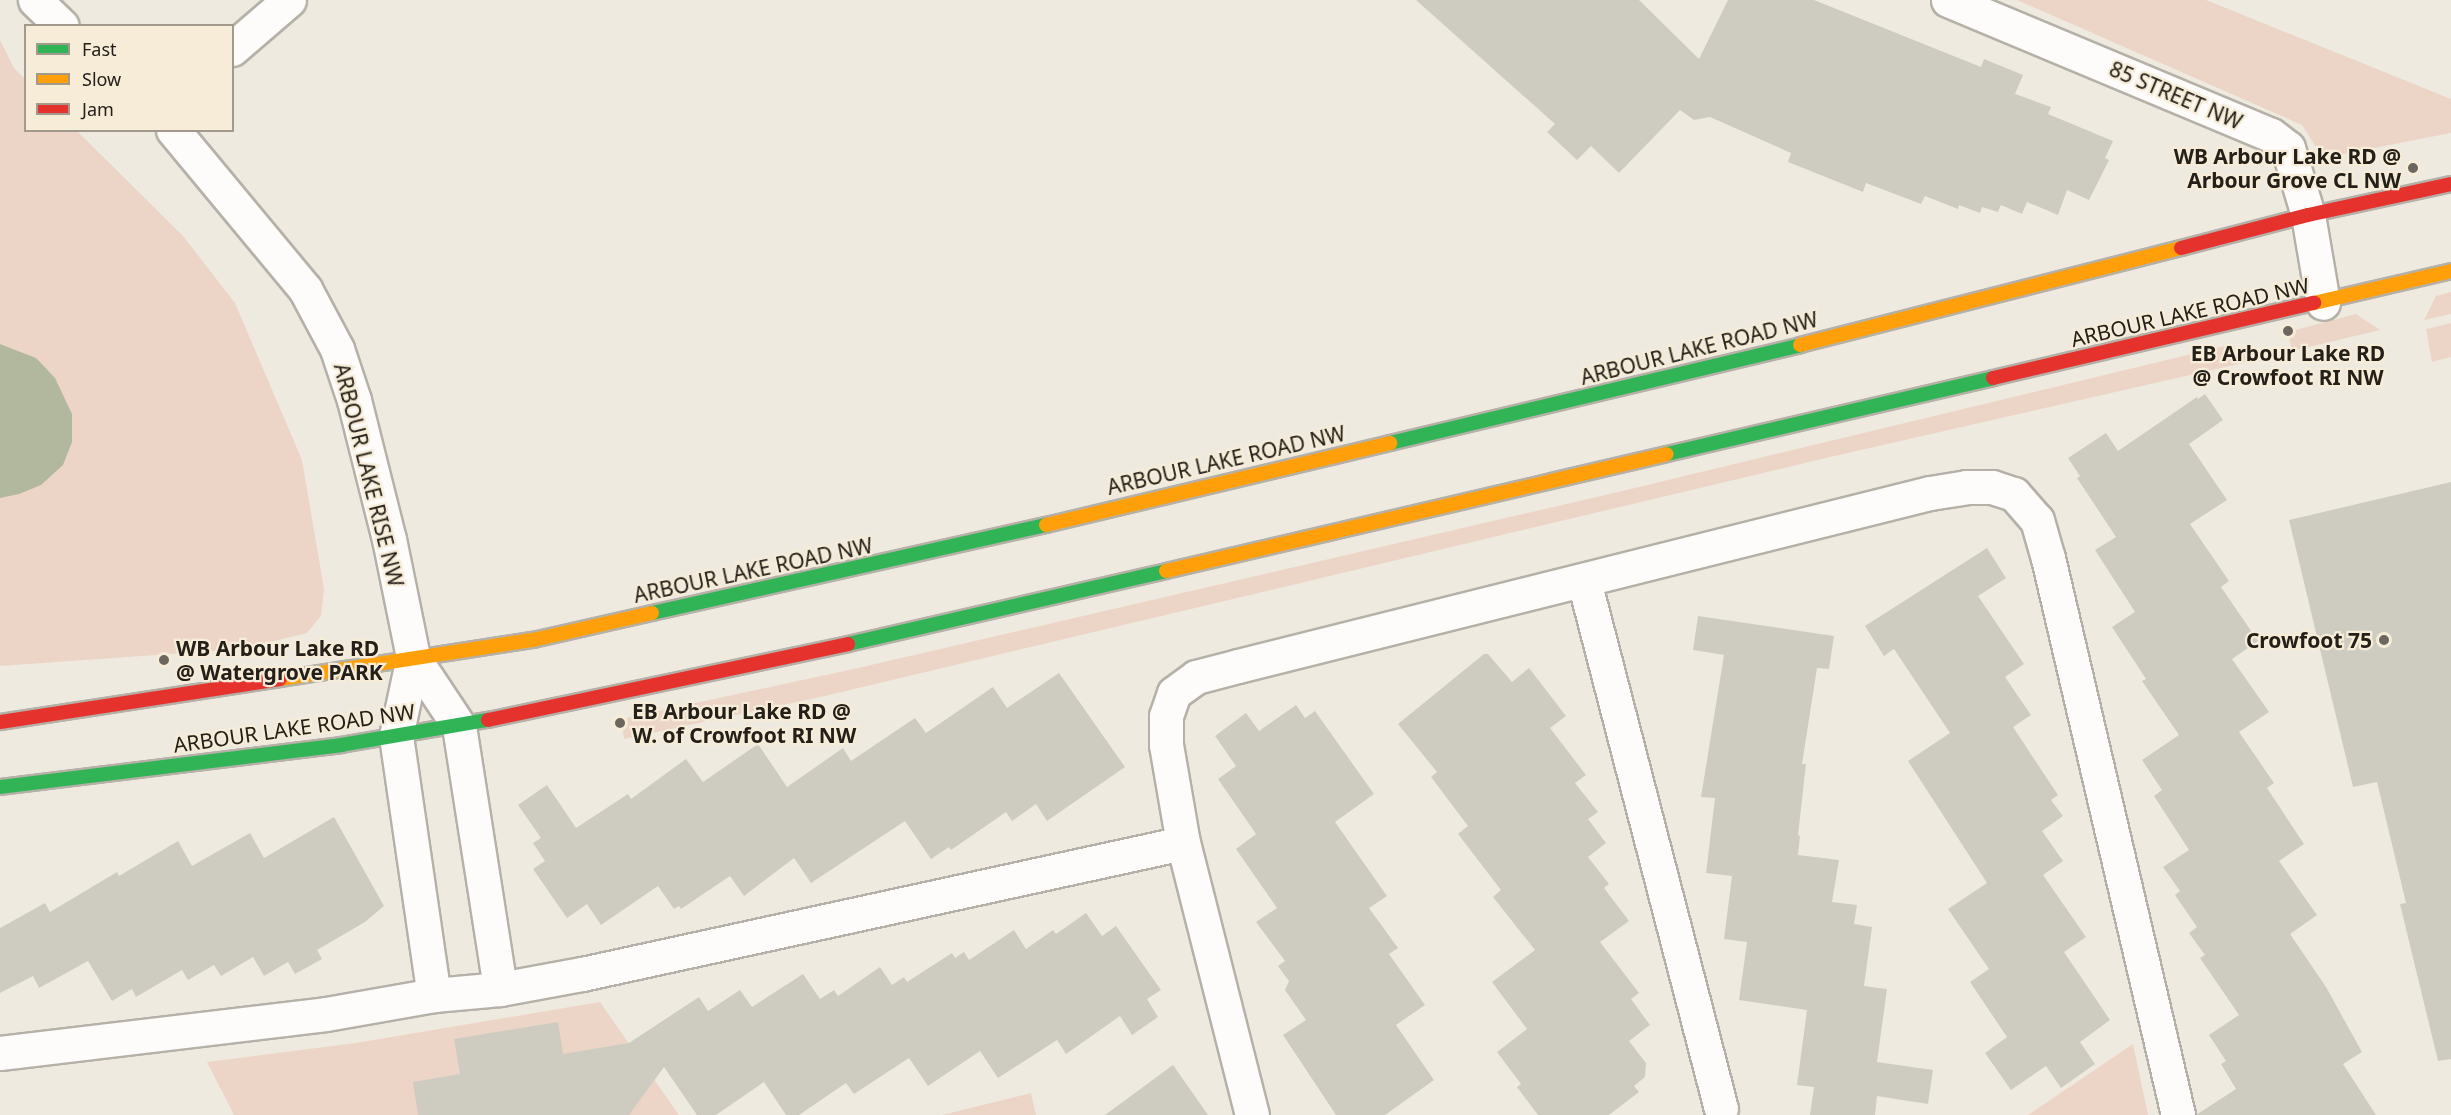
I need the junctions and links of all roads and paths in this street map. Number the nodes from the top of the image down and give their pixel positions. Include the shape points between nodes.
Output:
1 (35, 0) edge
2 (289, 0) edge
3 (1948, 0) edge
4 (60, 24) edge
5 (234, 47) edge
6 (175, 132) edge
7 (2451, 184) edge
8 (2308, 215) junction
9 (2451, 271) edge
10 (2323, 303) junction
11 (1584, 581) junction
12 (413, 657) junction
13 (0, 722) edge
14 (459, 726) junction
15 (396, 736) junction
16 (0, 787) edge
17 (1183, 843) junction
18 (500, 989) junction
19 (434, 995) junction
20 (0, 1053) edge
21 (1721, 1108) dead end
22 (1252, 1115) edge
23 (2178, 1115) edge

1 - 4 street
2 - 5 street
3 - 8 street, 85 STREET NW via 2271,135 2288,148
6 - 12 street, ARBOUR LAKE RISE NW via 305,289 337,349 389,539
7 - 8 street, ARBOUR LAKE ROAD NW
8 - 10 street, 85 STREET NW
8 - 12 street, ARBOUR LAKE ROAD NW via 1791,348 1057,522 532,640
9 - 10 street, ARBOUR LAKE ROAD NW
10 - 14 street, ARBOUR LAKE ROAD NW via 878,638
11 - 17 street via 1196,677 1174,693 1166,716 1166,746
11 - 21 street
11 - 23 street via 1930,493 1992,487 2014,495 2037,520 2048,558
12 - 13 street, ARBOUR LAKE ROAD NW
12 - 14 street
12 - 15 street
14 - 15 street, ARBOUR LAKE ROAD NW
14 - 18 street
15 - 16 street, ARBOUR LAKE ROAD NW
15 - 19 street
17 - 18 street
17 - 22 street
18 - 19 street
19 - 20 street via 326,1014

